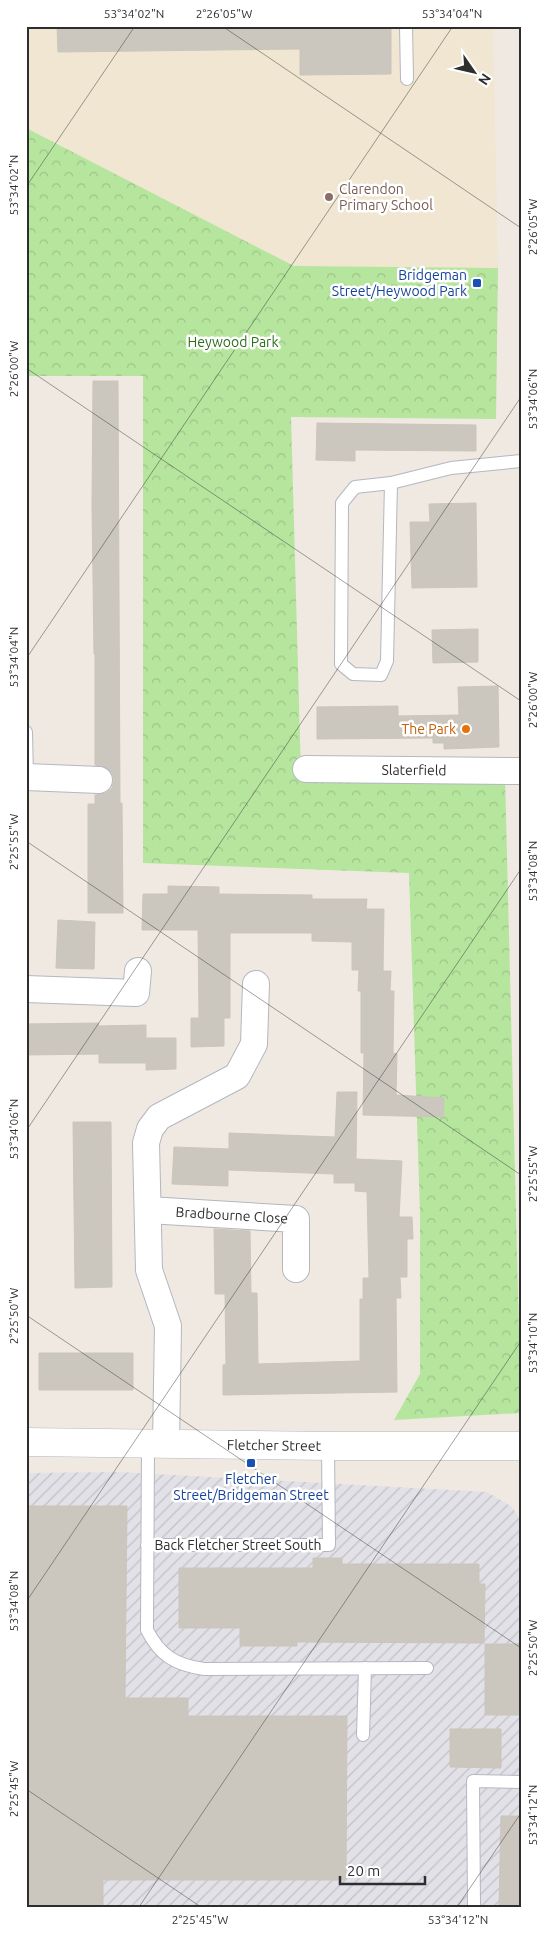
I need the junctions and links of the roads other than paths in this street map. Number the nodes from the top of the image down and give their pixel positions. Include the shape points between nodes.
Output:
1 (406, 26) edge
2 (408, 79) dead end
3 (521, 461) edge
4 (391, 482) junction
5 (26, 732) edge
6 (306, 768) dead end
7 (521, 771) edge
8 (26, 777) edge
9 (99, 780) dead end
10 (138, 971) dead end
11 (256, 984) dead end
12 (26, 989) edge
13 (148, 1210) junction
14 (296, 1269) dead end
15 (26, 1442) edge
16 (157, 1444) junction
17 (328, 1446) junction
18 (521, 1446) edge
19 (147, 1545) junction
20 (365, 1668) junction
21 (427, 1668) dead end
22 (364, 1735) dead end
23 (521, 1782) edge
24 (474, 1907) edge

1 - 2 lane
3 - 4 lane via 451,468
4 - 4 lane via 355,487 342,503 340,664 353,674 381,675 387,661
5 - 8 lane
6 - 7 street, Slaterfield
8 - 9 street
10 - 12 street via 136,993
11 - 13 street via 254,1044 237,1076 159,1117 150,1129 146,1143
13 - 14 street, Bradbourne Close via 296,1219
13 - 16 street via 149,1270 168,1326
15 - 16 street, Fletcher Street
16 - 17 street, Fletcher Street
16 - 19 lane
17 - 18 street, Fletcher Street
17 - 19 lane, Back Fletcher Street South via 328,1545
19 - 20 lane via 147,1630 154,1645 170,1659 204,1669
20 - 21 lane
20 - 22 lane
23 - 24 lane via 473,1781

